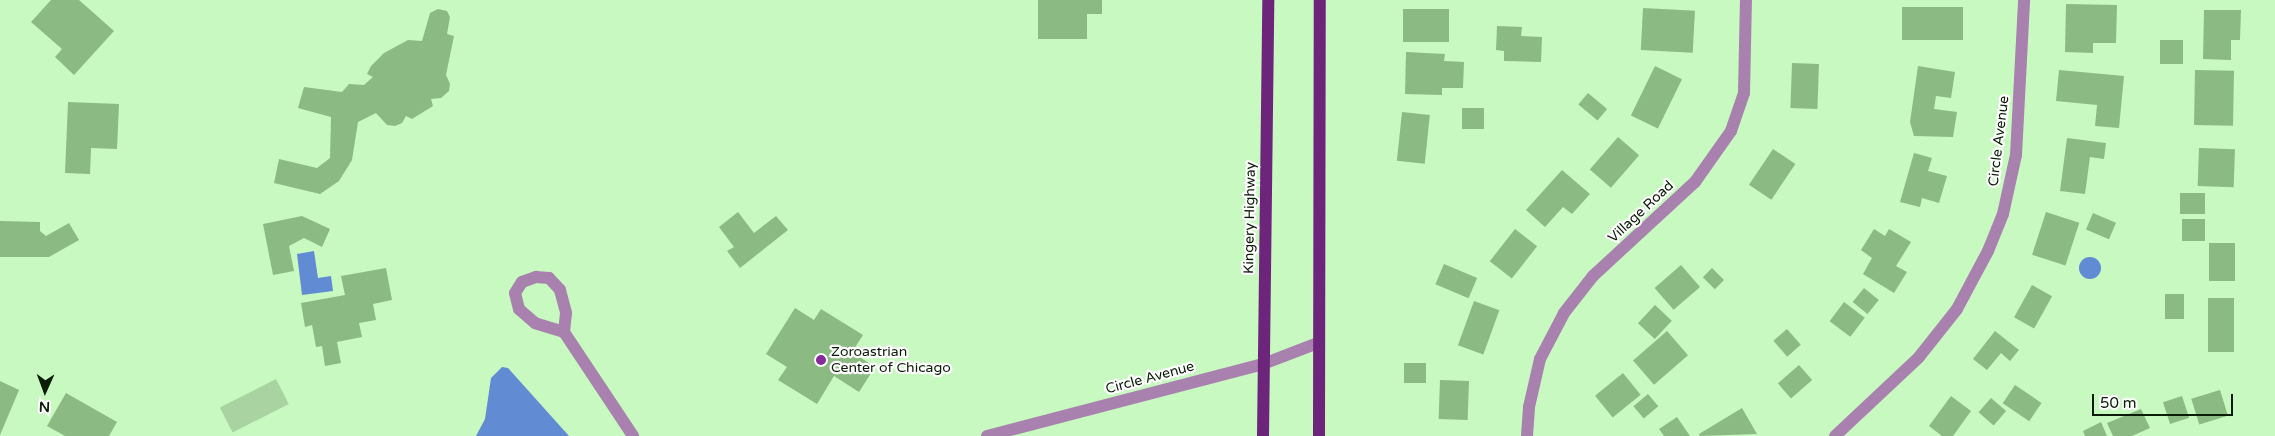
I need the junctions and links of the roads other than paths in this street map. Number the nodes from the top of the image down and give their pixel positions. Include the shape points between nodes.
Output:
1 (1268, 0) edge
2 (1320, 0) edge
3 (1746, 0) edge
4 (2024, 0) edge
5 (564, 332) junction
6 (1318, 343) junction
7 (1262, 364) junction
8 (633, 436) edge
9 (987, 436) edge
10 (1263, 436) edge
11 (1318, 436) edge
12 (1527, 436) edge
13 (1835, 436) edge

1 - 7 main road, Kingery Highway
2 - 6 main road
3 - 12 street, Village Road via 1744,92 1732,132 1695,182 1593,276 1564,313 1540,359 1529,407
4 - 13 street, Circle Avenue via 2016,155 2003,214 1985,258 1957,309 1919,357
5 - 5 street via 535,323 519,309 515,292 522,282 536,277 549,278 560,290 566,313
5 - 8 street
6 - 7 street, Circle Avenue
6 - 11 main road
7 - 9 street, Circle Avenue
7 - 10 main road, Kingery Highway

